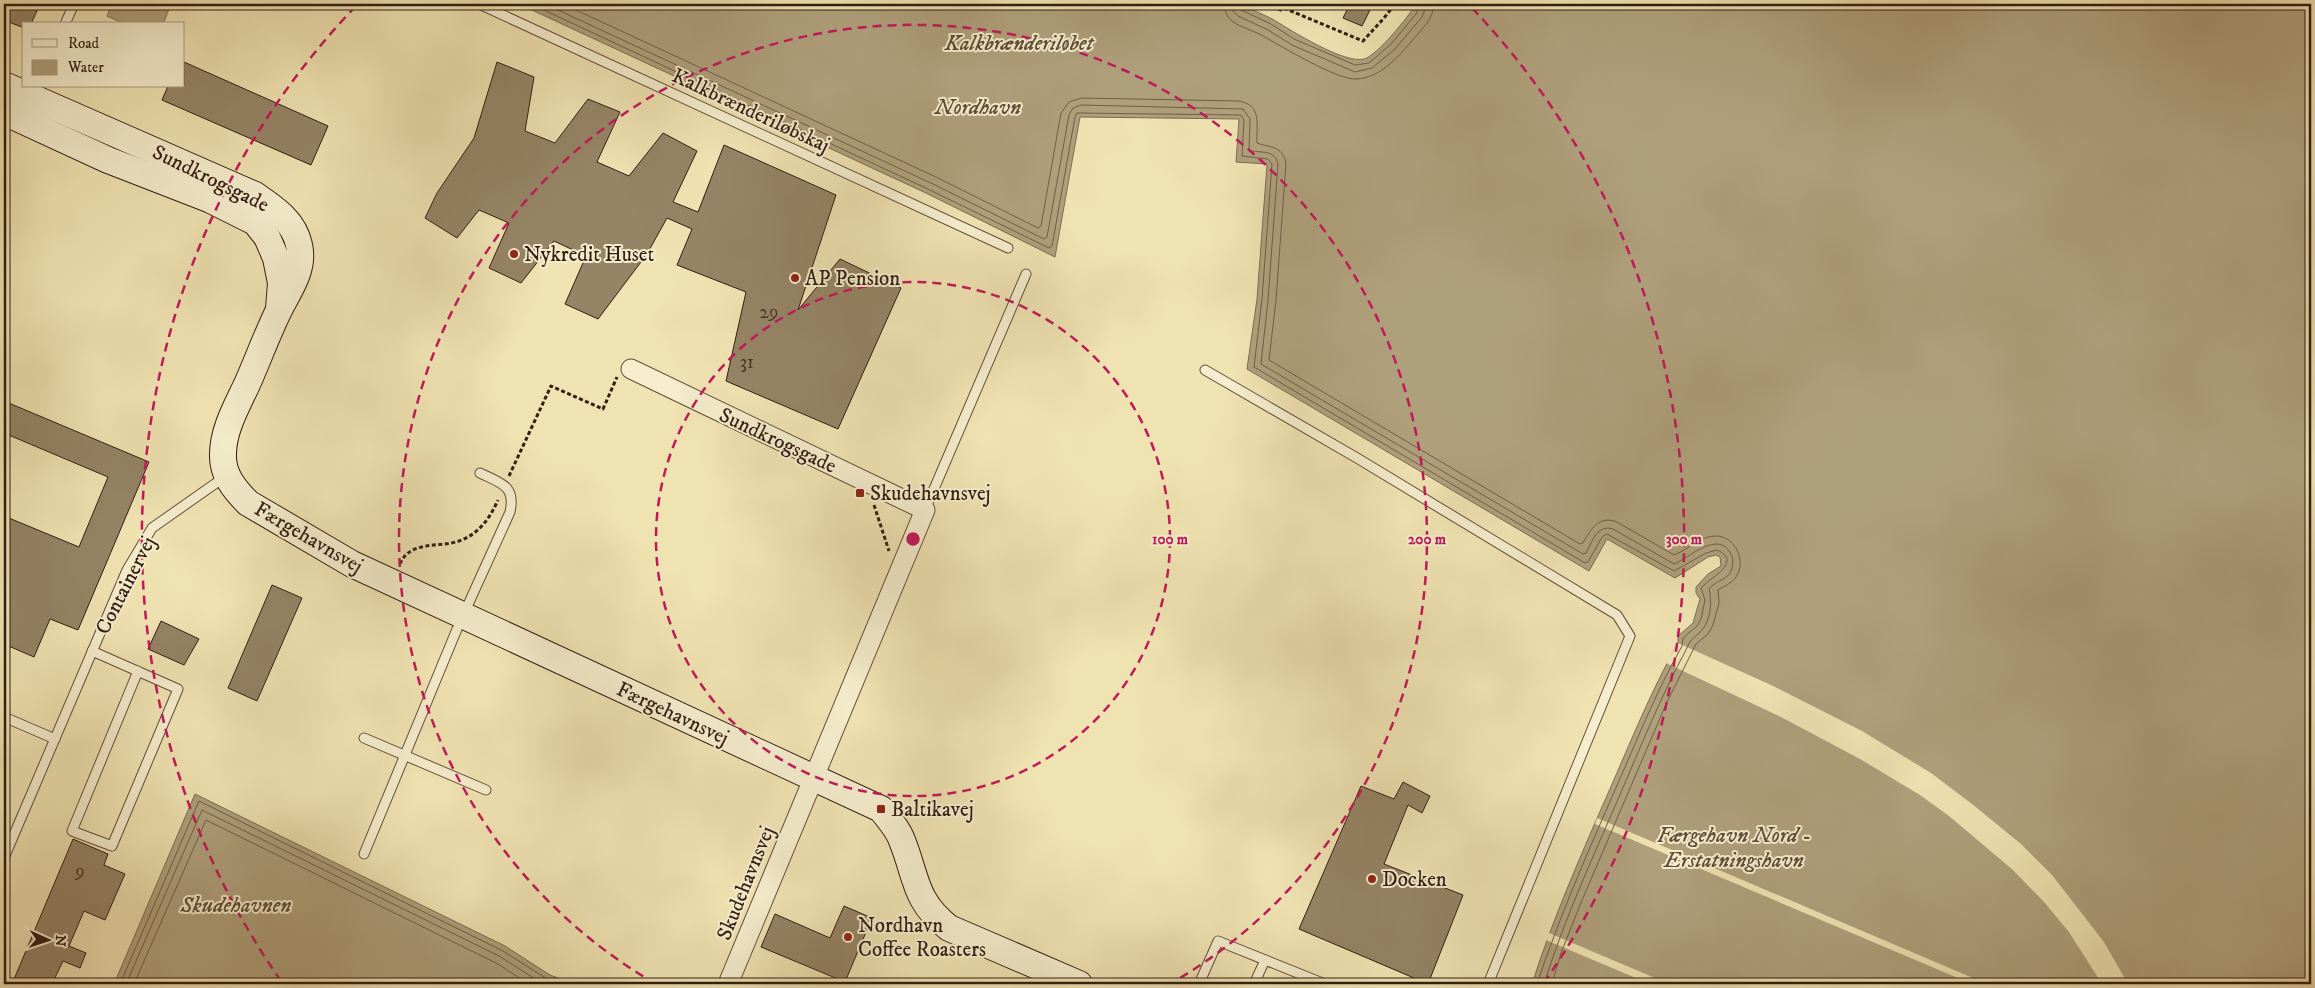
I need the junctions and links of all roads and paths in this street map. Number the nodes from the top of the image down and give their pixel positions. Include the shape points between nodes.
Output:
1 (74, 4) edge
2 (479, 4) edge
3 (1266, 4) edge
4 (1395, 4) edge
5 (1285, 6) edge
6 (66, 22) edge
7 (4, 85) edge
8 (4, 112) edge
9 (1008, 248) dead end
10 (1026, 274) dead end
11 (278, 312) junction
12 (631, 369) joint
13 (1205, 370) dead end
14 (480, 473) dead end
15 (226, 475) junction
16 (867, 483) junction
17 (505, 485) junction
18 (925, 510) junction
19 (897, 575) junction
20 (392, 583) junction
21 (463, 616) junction
22 (92, 651) junction
23 (138, 671) junction
24 (4, 717) edge
25 (364, 738) dead end
26 (55, 739) junction
27 (404, 755) junction
28 (812, 778) junction
29 (486, 790) dead end
30 (364, 854) dead end
31 (4, 858) edge
32 (1265, 960) junction
33 (728, 984) edge
34 (1079, 984) edge
35 (1199, 984) edge
36 (1254, 984) edge
37 (1326, 984) edge
38 (1488, 984) edge

1 - 6 lane
2 - 9 lane, Kalkbrænderiløbskaj
3 - 5 path via 1282,11
4 - 5 path via 1363,41
7 - 11 street, Sundkrogsgade via 255,195 283,214 300,246 296,280
8 - 11 street, Sundkrogsgade via 255,222 267,237 276,258 281,283
10 - 18 lane, Skudehavnsvej
11 - 15 street via 227,430 222,454
12 - 16 street, Sundkrogsgade
12 - 17 path via 617,377 603,410 551,386
13 - 38 lane via 1617,615 1630,636
14 - 17 lane
15 - 20 street, Færgehavnsvej via 248,503 352,564
15 - 22 lane, Containervej via 152,528 127,570
16 - 18 street, Sundkrogsgade
16 - 19 path
17 - 20 path via 489,520 474,534 459,541 413,549 404,556
17 - 21 lane via 511,494 510,512
18 - 19 street, Skudehavnsvej
19 - 28 street, Skudehavnsvej
20 - 21 street, Færgehavnsvej
21 - 27 lane
21 - 28 street, Færgehavnsvej
22 - 23 lane
22 - 26 lane, Containervej
23 - 23 lane via 178,689 112,846 72,831
24 - 26 lane
25 - 27 lane
26 - 31 lane, Containervej
27 - 29 lane
27 - 30 lane
28 - 33 street, Skudehavnsvej
28 - 34 street, Færgehavnsvej via 881,809 901,836 920,896 932,915 949,928
32 - 35 lane via 1218,941
32 - 36 lane
32 - 37 lane

